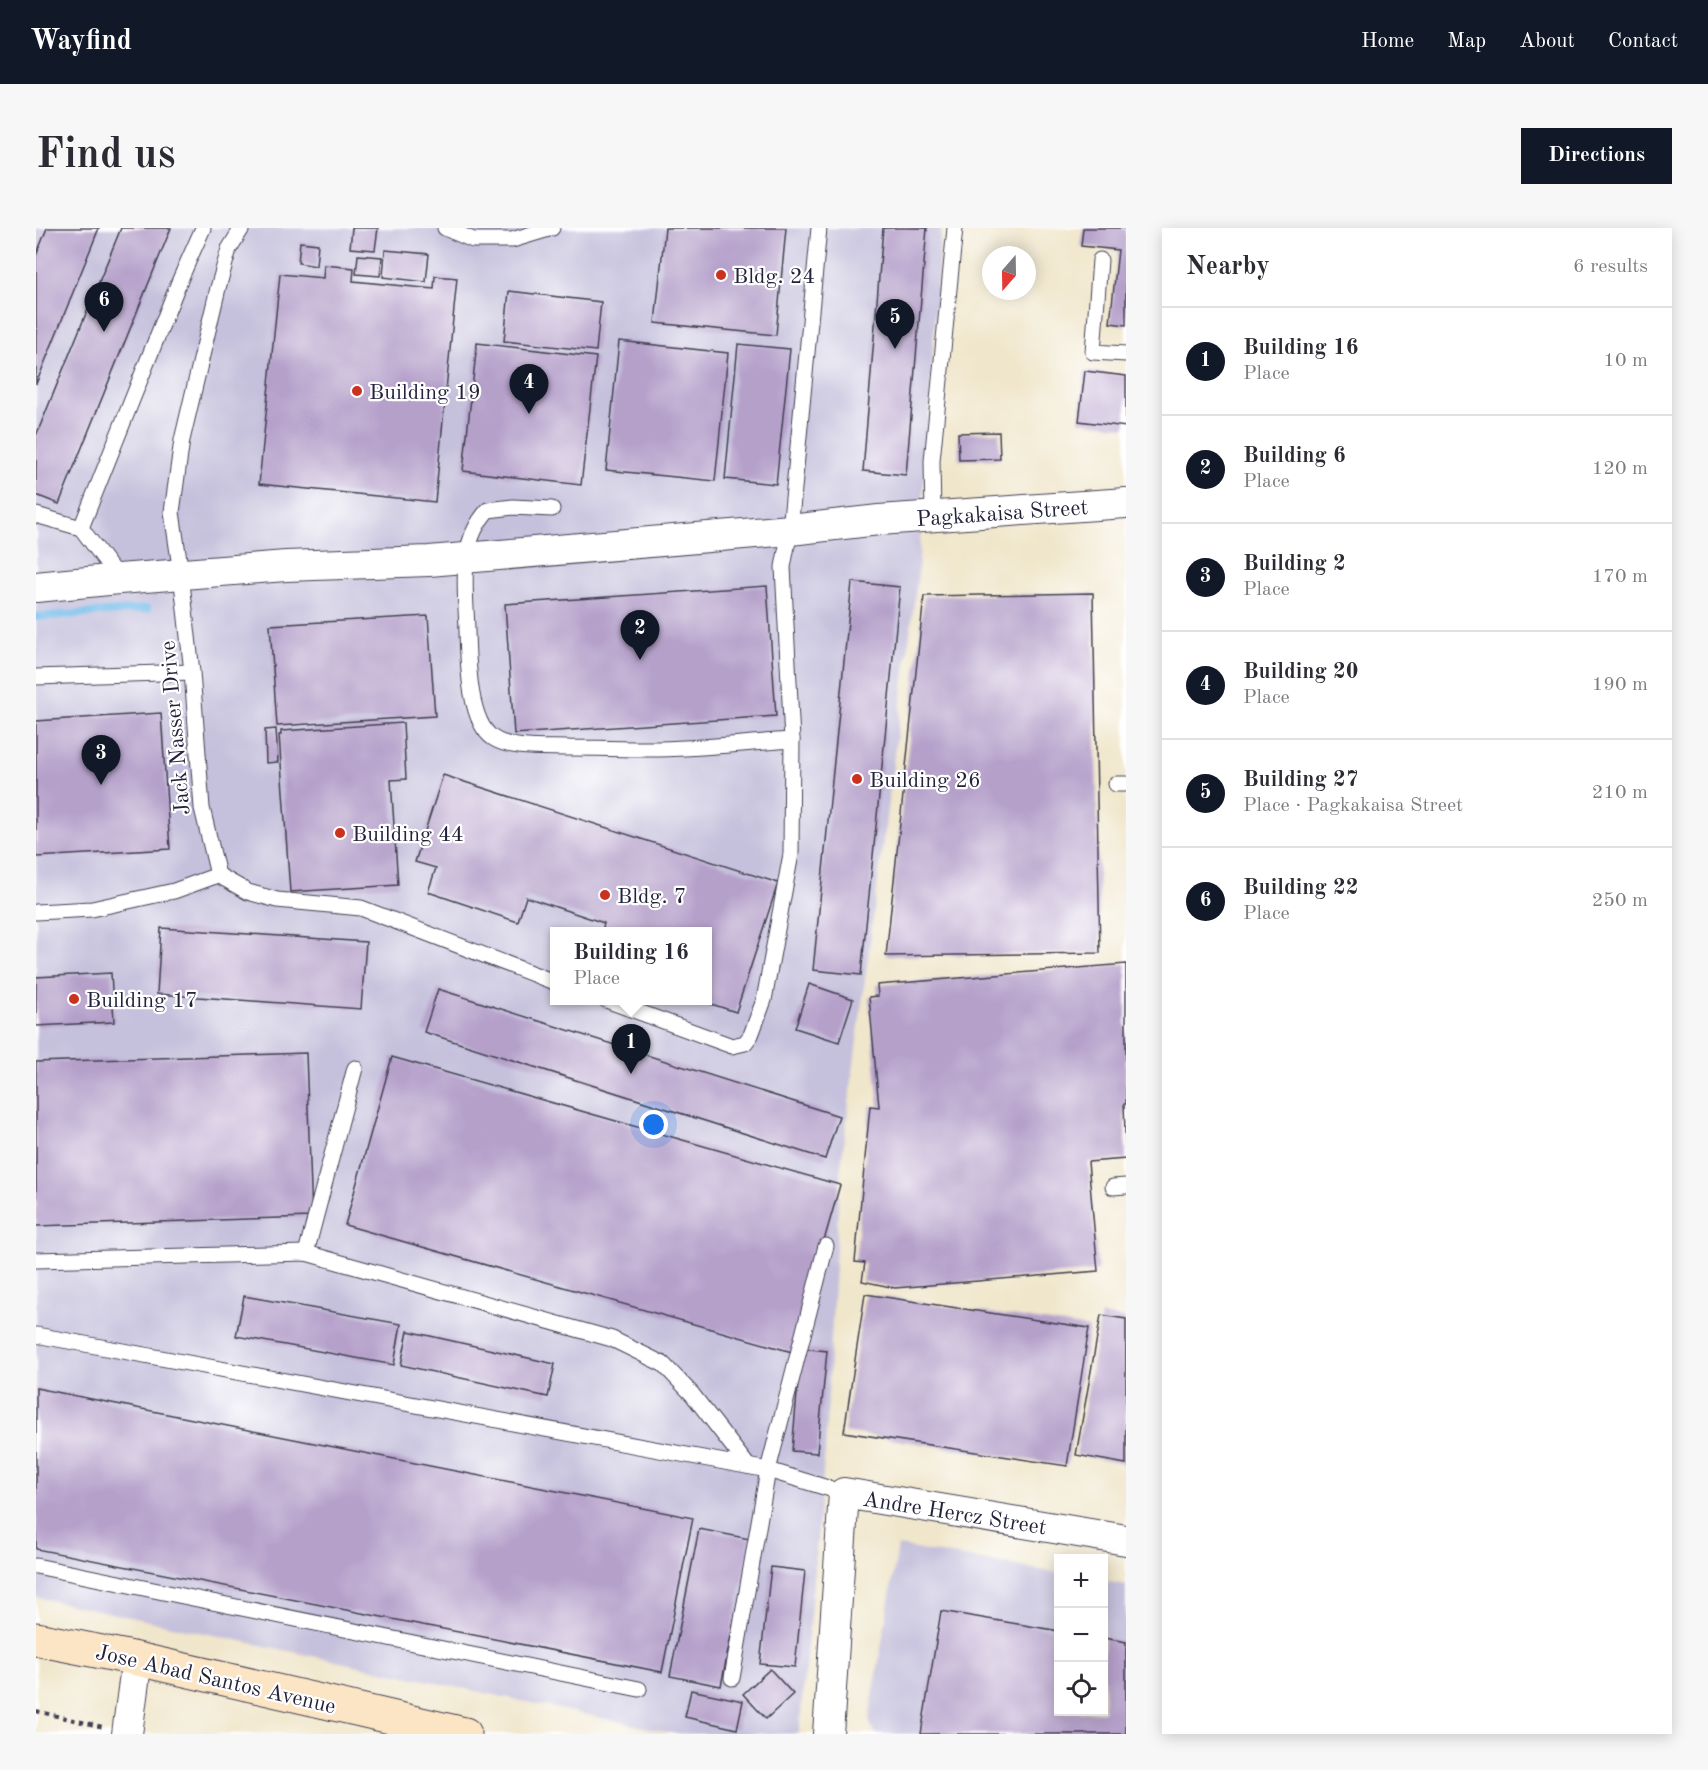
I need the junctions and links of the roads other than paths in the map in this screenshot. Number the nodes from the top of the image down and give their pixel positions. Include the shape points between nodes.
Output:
1 (203, 228) edge
2 (242, 228) edge
3 (445, 228) edge
4 (552, 228) edge
5 (819, 228) edge
6 (955, 228) edge
7 (1100, 260) dead end
8 (1126, 354) edge
9 (1126, 503) edge
10 (552, 509) dead end
11 (36, 514) edge
12 (933, 517) junction
13 (81, 528) junction
14 (789, 530) junction
15 (465, 558) junction
16 (182, 574) junction
17 (119, 579) junction
18 (36, 587) edge
19 (192, 672) junction
20 (36, 677) edge
21 (792, 740) junction
22 (218, 875) junction
23 (36, 912) edge
24 (550, 980) edge
25 (620, 1005) edge
26 (356, 1068) dead end
27 (826, 1246) dead end
28 (306, 1253) junction
29 (36, 1260) edge
30 (36, 1335) edge
31 (748, 1466) junction
32 (768, 1470) junction
33 (844, 1493) junction
34 (1126, 1540) edge
35 (36, 1566) edge
36 (36, 1639) edge
37 (137, 1659) junction
38 (732, 1678) dead end
39 (639, 1689) dead end
40 (127, 1733) edge
41 (465, 1734) edge
42 (828, 1734) edge

1 - 13 lane
2 - 16 lane, Jack Nasser Drive via 229,249 182,440 172,512
3 - 4 lane via 473,240 512,240
5 - 14 lane
6 - 12 lane via 933,461
7 - 8 lane via 1093,352
9 - 12 street, Pagkakaisa Street
10 - 15 lane via 488,510 478,521
11 - 13 lane
12 - 14 street, Pagkakaisa Street
13 - 17 lane
14 - 15 street, Pagkakaisa Street
14 - 21 lane via 783,567
15 - 16 street, Pagkakaisa Street
15 - 21 lane via 468,678 482,724 491,738 505,745 652,749
16 - 17 street, Pagkakaisa Street
16 - 19 lane, Jack Nasser Drive
17 - 18 street, Pagkakaisa Street
19 - 20 lane
19 - 22 lane, Jack Nasser Drive via 202,808
21 - 25 lane via 791,854 764,1000 751,1035 745,1043 732,1046
22 - 23 lane via 174,891 92,909
22 - 24 lane via 248,892 277,900 361,908
26 - 28 lane
27 - 32 lane
28 - 29 lane
28 - 31 lane via 612,1339 663,1364 692,1394
30 - 31 lane
31 - 32 lane
32 - 33 lane
32 - 38 lane
33 - 34 street, Andre Hercz Street
33 - 42 street, Andre Hercz Street
35 - 39 lane
36 - 37 main road, Jose Abad Santos Avenue
37 - 40 street
37 - 41 main road, Jose Abad Santos Avenue

